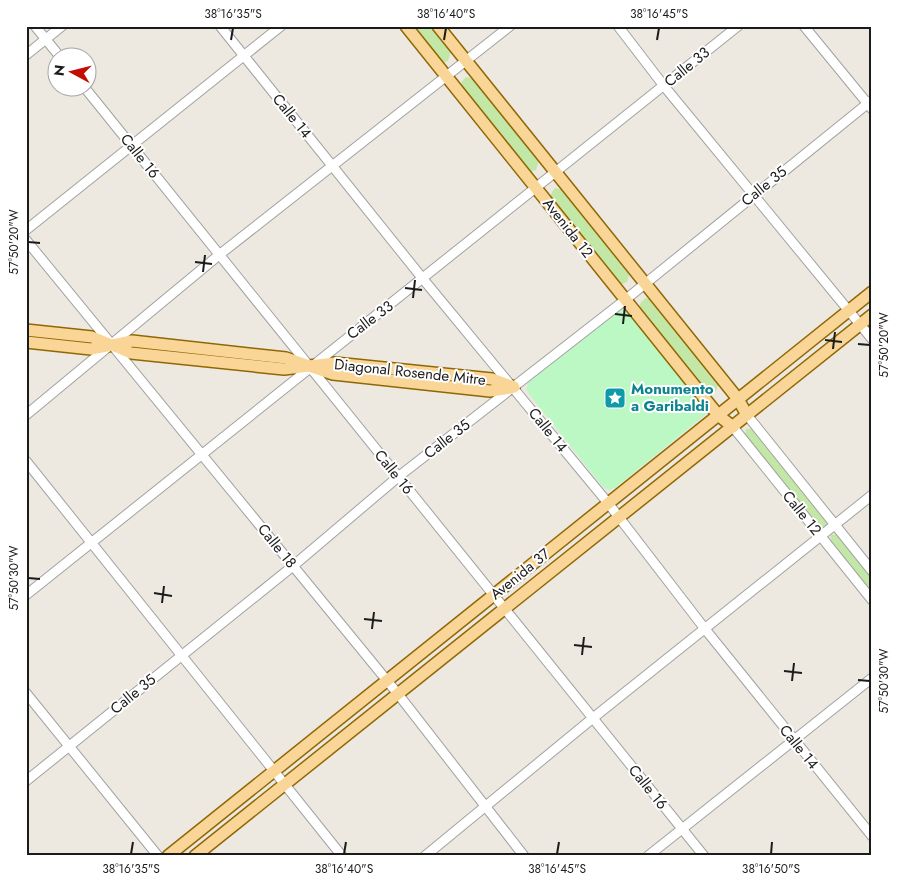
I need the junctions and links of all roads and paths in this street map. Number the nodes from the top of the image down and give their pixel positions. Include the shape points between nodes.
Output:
1 (36, 26) edge
2 (62, 26) edge
3 (220, 26) edge
4 (281, 26) edge
5 (406, 26) edge
6 (438, 26) edge
7 (510, 26) edge
8 (618, 26) edge
9 (738, 26) edge
10 (804, 26) edge
11 (46, 39) junction
12 (53, 48) edge
13 (26, 54) edge
14 (243, 56) junction
15 (467, 61) junction
16 (447, 77) junction
17 (664, 86) junction
18 (93, 98) edge
19 (870, 104) edge
20 (132, 146) junction
21 (333, 167) junction
22 (557, 172) junction
23 (537, 188) junction
24 (754, 194) junction
25 (26, 230) edge
26 (26, 240) edge
27 (219, 254) junction
28 (423, 279) junction
29 (645, 284) junction
30 (872, 292) edge
31 (625, 300) junction
32 (849, 310) junction
33 (872, 315) edge
34 (861, 324) junction
35 (26, 330) edge
36 (872, 338) edge
37 (26, 342) edge
38 (112, 346) junction
39 (309, 366) junction
40 (514, 388) junction
41 (738, 399) junction
42 (26, 415) edge
43 (718, 415) junction
44 (747, 415) junction
45 (732, 427) junction
46 (201, 454) junction
47 (26, 461) edge
48 (398, 477) junction
49 (872, 495) edge
50 (608, 503) junction
51 (619, 517) junction
52 (834, 525) junction
53 (821, 536) junction
54 (92, 543) junction
55 (293, 566) junction
56 (872, 571) edge
57 (494, 595) junction
58 (26, 596) edge
59 (872, 600) edge
60 (505, 609) junction
61 (705, 629) junction
62 (182, 655) junction
63 (872, 678) edge
64 (387, 681) junction
65 (26, 693) edge
66 (398, 694) junction
67 (592, 718) junction
68 (794, 740) junction
69 (70, 746) junction
70 (275, 770) junction
71 (26, 781) edge
72 (285, 784) junction
73 (487, 806) junction
74 (682, 828) junction
75 (872, 836) edge
76 (158, 856) edge
77 (168, 856) edge
78 (195, 856) edge
79 (342, 856) edge
80 (425, 856) edge
81 (524, 856) edge
82 (648, 856) edge
83 (704, 856) edge

1 - 11 street
2 - 11 street
3 - 14 street, Calle 14
4 - 14 street
5 - 16 main road, Avenida 12
6 - 15 main road, Avenida 12
7 - 15 street
8 - 17 street
9 - 17 street, Calle 33
10 - 19 street
11 - 12 street
11 - 13 street
14 - 20 street
14 - 21 street, Calle 14
15 - 16 street
15 - 22 main road, Avenida 12
16 - 21 street
16 - 23 main road, Avenida 12
17 - 22 street, Calle 33
17 - 24 street
18 - 20 street, Calle 16
19 - 24 street, Calle 35
20 - 25 street
20 - 27 street, Calle 16
21 - 27 street
21 - 28 street, Calle 14
22 - 23 street, Calle 33
22 - 29 main road, Avenida 12
23 - 28 street, Calle 33
23 - 31 main road, Avenida 12
24 - 29 street, Calle 35
24 - 32 street
26 - 38 street, Calle 18
27 - 38 street
27 - 39 street, Calle 16
28 - 39 street, Calle 33
28 - 40 street, Calle 14
29 - 31 street, Calle 35
29 - 41 main road, Avenida 12
30 - 32 main road, Avenida 37
31 - 40 street, Calle 35
31 - 43 main road, Avenida 12
32 - 34 street
32 - 41 main road, Avenida 37
33 - 34 main road, Avenida 37
34 - 36 street
34 - 44 main road, Avenida 37
35 - 38 main road, Diagonal Rosende Mitre via 92,337
37 - 38 main road, Diagonal Rosende Mitre via 91,349
38 - 39 main road, Diagonal Rosende Mitre via 131,353 284,369
38 - 42 street
38 - 46 street, Calle 18
39 - 40 main road, Diagonal Rosende Mitre via 333,374 470,389
39 - 46 street, Calle 33
39 - 48 street, Calle 16
40 - 48 street, Calle 35
40 - 50 street, Calle 14
41 - 43 main road, Avenida 37
41 - 44 main road, Avenida 12
43 - 45 main road, Avenida 12
43 - 50 main road, Avenida 37
44 - 45 main road, Avenida 37
44 - 52 street, Calle 12
45 - 51 main road, Avenida 37
45 - 53 street, Calle 12
46 - 54 street, Calle 33
46 - 55 street, Calle 18
47 - 54 street
48 - 55 street, Calle 35
48 - 57 street, Calle 16
49 - 52 street
50 - 51 street, Calle 14
50 - 57 main road, Avenida 37
51 - 60 main road, Avenida 37
51 - 61 street, Calle 14
52 - 53 street
52 - 56 street, Calle 12
53 - 59 street, Calle 12
53 - 61 street
54 - 58 street, Calle 33
54 - 62 street
55 - 62 street, Calle 35
55 - 64 street, Calle 18
57 - 60 street, Calle 16
57 - 64 main road, Avenida 37
60 - 66 main road, Avenida 37
60 - 67 street, Calle 16
61 - 67 street
61 - 68 street, Calle 14
62 - 69 street, Calle 35
62 - 70 street
63 - 68 street
64 - 66 street, Calle 18
64 - 70 main road, Avenida 37
65 - 69 street
66 - 72 main road, Avenida 37
66 - 73 street, Calle 18
67 - 73 street
67 - 74 street, Calle 16
68 - 74 street
68 - 75 street, Calle 14
69 - 71 street, Calle 35
69 - 76 street
70 - 72 street
70 - 77 main road, Avenida 37
72 - 78 main road, Avenida 37
72 - 79 street
73 - 80 street
73 - 81 street, Calle 18
74 - 82 street
74 - 83 street, Calle 16

